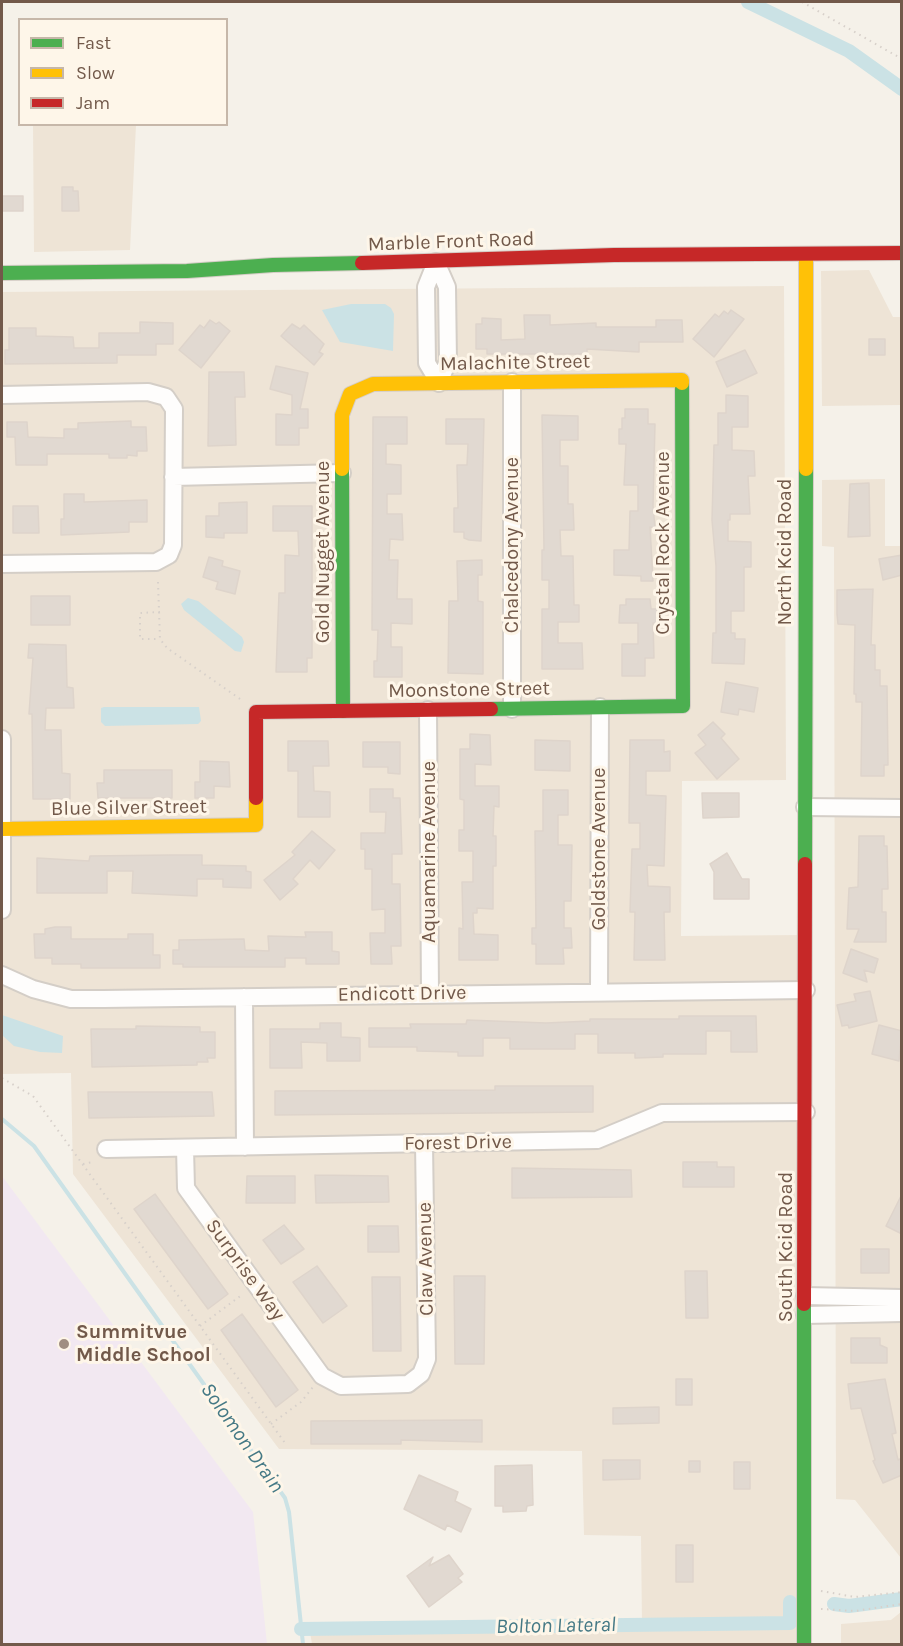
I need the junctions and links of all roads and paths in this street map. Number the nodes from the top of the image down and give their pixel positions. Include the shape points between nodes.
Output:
1 (802, 2) edge
2 (902, 59) edge
3 (902, 253) edge
4 (806, 255) junction
5 (436, 262) junction
6 (2, 273) edge
7 (682, 380) joint
8 (512, 382) junction
9 (439, 383) junction
10 (350, 394) joint
11 (2, 395) edge
12 (342, 473) junction
13 (173, 477) junction
14 (2, 564) edge
15 (158, 582) dead end
16 (160, 612) junction
17 (160, 639) junction
18 (683, 706) joint
19 (600, 707) junction
20 (512, 709) junction
21 (428, 710) junction
22 (343, 711) junction
23 (256, 712) junction
24 (2, 739) edge
25 (805, 807) junction
26 (902, 808) edge
27 (2, 830) edge
28 (806, 850) joint
29 (2, 910) edge
30 (2, 975) edge
31 (806, 990) junction
32 (599, 991) junction
33 (430, 993) junction
34 (243, 997) junction
35 (2, 1078) edge
36 (806, 1112) junction
37 (424, 1143) junction
38 (245, 1147) junction
39 (184, 1148) junction
40 (106, 1149) dead end
41 (93, 1162) dead end
42 (83, 1164) junction
43 (245, 1292) dead end
44 (805, 1296) junction
45 (902, 1298) edge
46 (902, 1313) edge
47 (805, 1315) junction
48 (200, 1326) junction
49 (332, 1381) joint
50 (314, 1386) dead end
51 (271, 1424) junction
52 (285, 1443) dead end
53 (821, 1591) dead end
54 (902, 1592) edge
55 (902, 1604) edge
56 (821, 1609) dead end
57 (804, 1644) edge

1 - 2 path
3 - 4 street, Marble Front Road
4 - 5 street, Marble Front Road via 614,255
4 - 25 street, North Kcid Road
5 - 6 street, Marble Front Road
5 - 9 street via 426,287 427,363
7 - 8 street, Malachite Street
7 - 18 street, Crystal Rock Avenue
8 - 9 street, Malachite Street
8 - 20 street, Chalcedony Avenue
9 - 10 street, Malachite Street via 373,384
10 - 12 street, Gold Nugget Avenue via 342,415
11 - 13 street via 148,392 166,397 174,409
12 - 13 street
12 - 22 street, Gold Nugget Avenue
13 - 14 street via 173,545 169,555 156,562
15 - 16 path
16 - 17 path
16 - 17 path via 140,613 140,639
17 - 23 path
18 - 19 street, Moonstone Street
19 - 20 street, Moonstone Street
19 - 32 street, Goldstone Avenue
20 - 21 street, Moonstone Street
21 - 22 street, Moonstone Street
21 - 33 street, Aquamarine Avenue
22 - 23 street, Moonstone Street
23 - 27 street, Blue Silver Street via 256,825
24 - 27 street
25 - 26 street
25 - 28 street, North Kcid Road
27 - 29 street
28 - 31 street, South Kcid Road
30 - 34 street, Endicott Drive via 33,989 71,999
31 - 32 street, Endicott Drive
31 - 36 street, South Kcid Road
32 - 33 street, Endicott Drive
33 - 34 street, Endicott Drive
34 - 38 street
35 - 42 path via 33,1096
36 - 37 street, Forest Drive via 662,1113 597,1140
36 - 44 street, South Kcid Road
37 - 38 street, Forest Drive
37 - 49 street, Claw Avenue via 427,1359 421,1374 408,1384 341,1386
38 - 39 street, Forest Drive
39 - 40 street, Forest Drive
39 - 49 street, Surprise Way via 186,1188 322,1376
41 - 42 path
42 - 48 path
43 - 48 path
44 - 45 street
44 - 47 street, South Kcid Road
46 - 47 street
47 - 57 street, South Kcid Road
48 - 51 path
50 - 51 path via 301,1402
51 - 52 path
53 - 54 path via 855,1597
55 - 56 path via 855,1611

